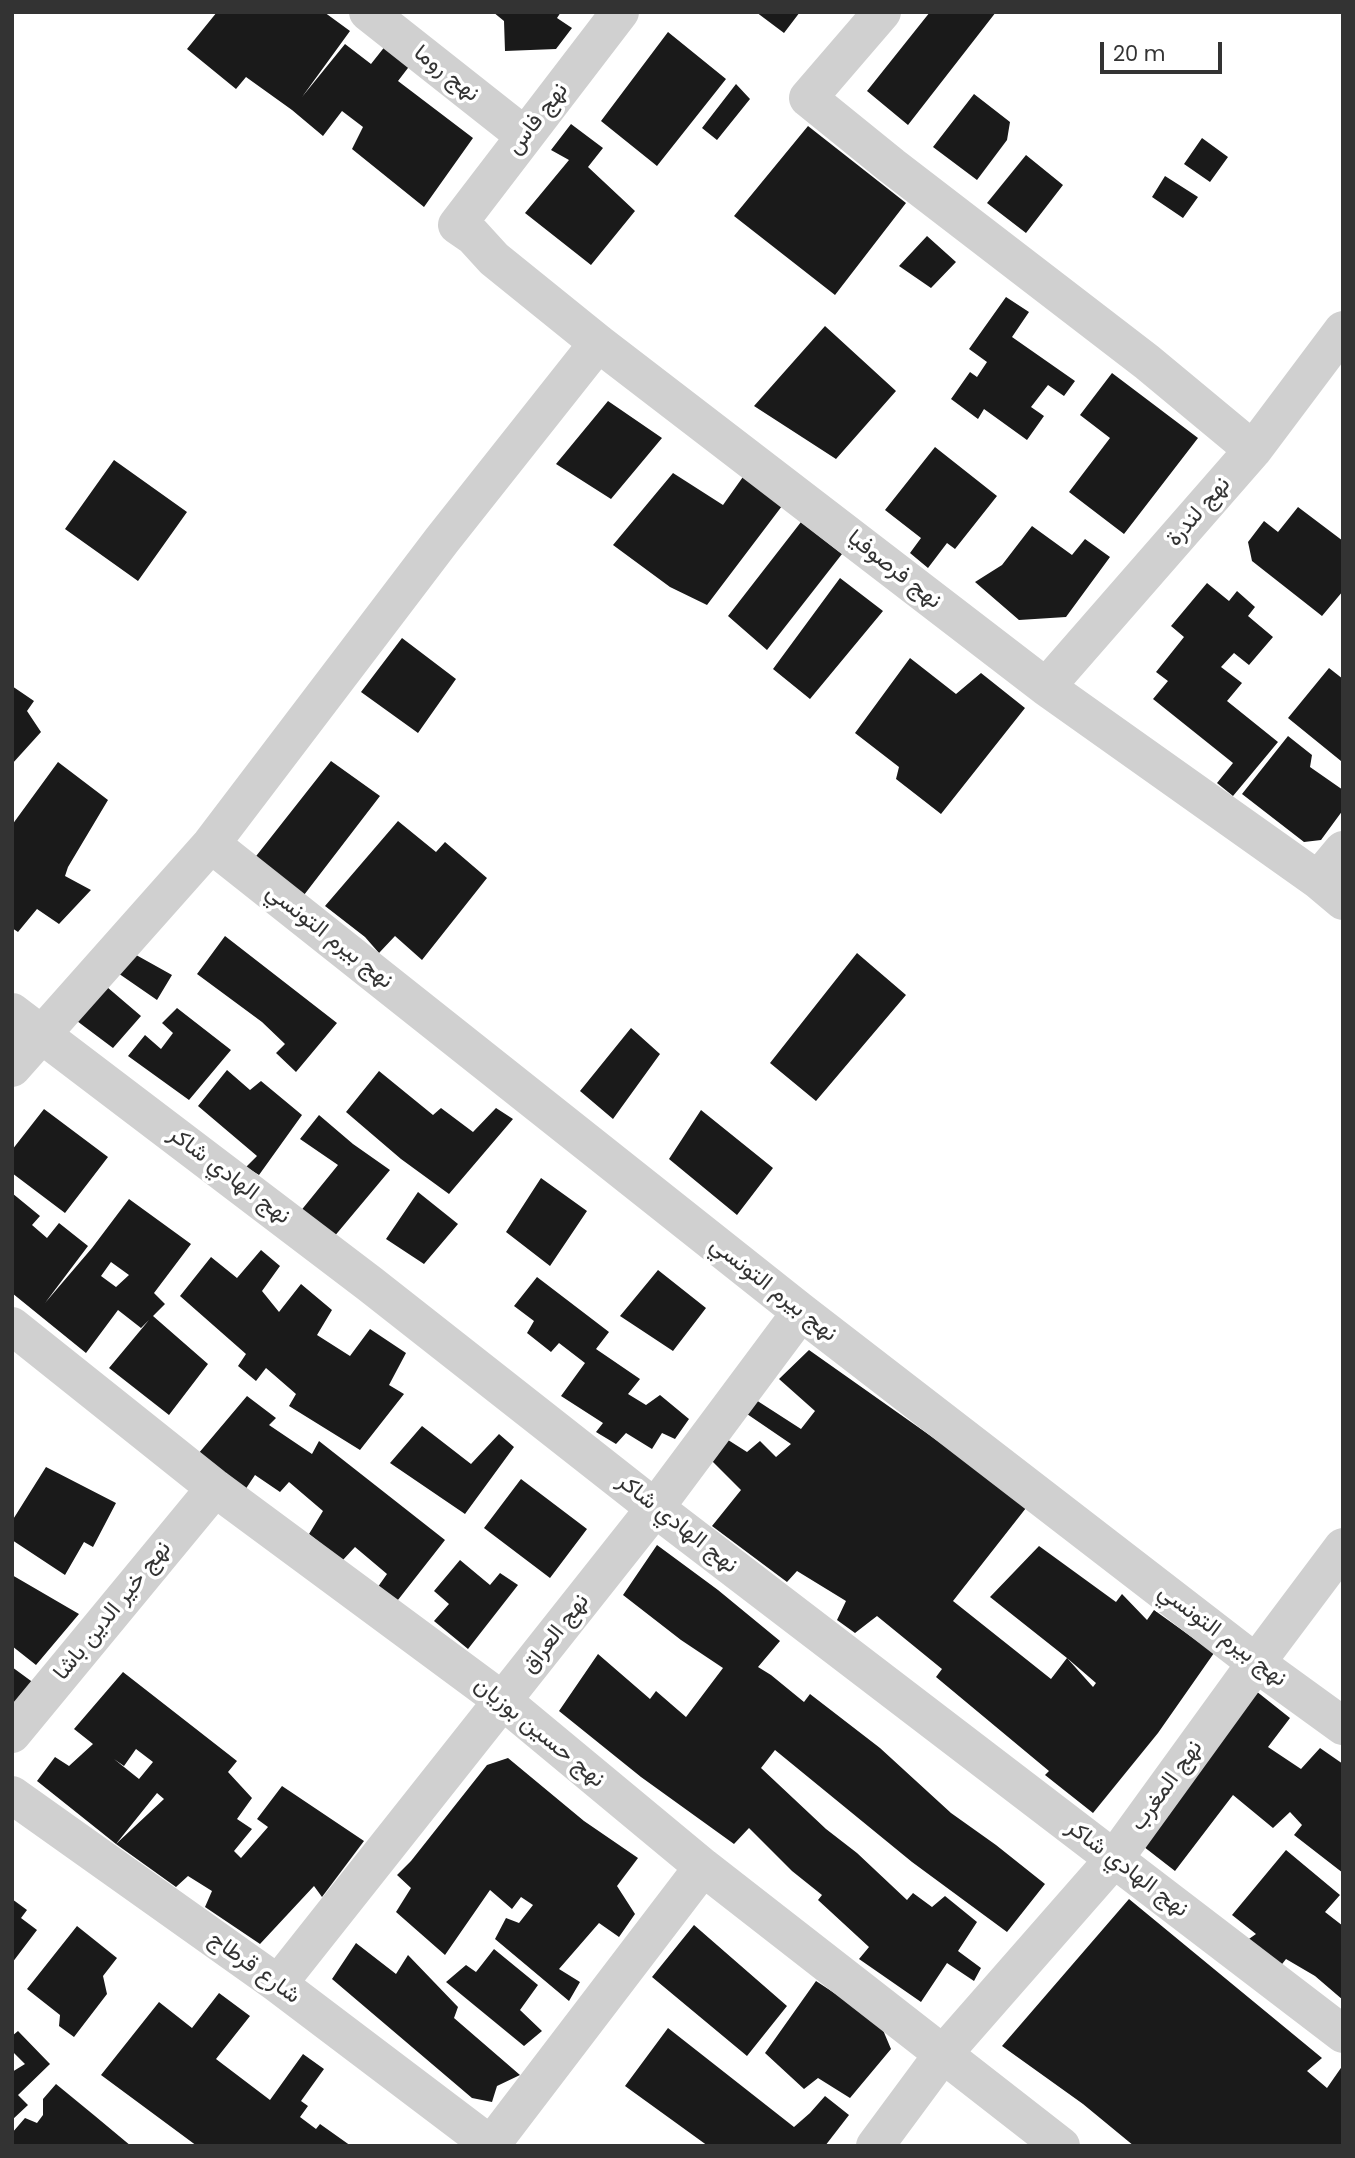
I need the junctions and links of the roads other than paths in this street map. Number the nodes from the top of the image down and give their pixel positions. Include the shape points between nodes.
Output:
1 (368, 12) edge
2 (620, 12) edge
3 (882, 12) edge
4 (525, 136) junction
5 (457, 225) joint
6 (1343, 330) edge
7 (598, 343) junction
8 (1253, 450) junction
9 (1046, 687) junction
10 (211, 844) junction
11 (1343, 850) edge
12 (1330, 891) edge
13 (27, 1023) edge
14 (12, 1068) edge
15 (801, 1312) junction
16 (12, 1326) edge
17 (215, 1488) junction
18 (655, 1508) junction
19 (1343, 1547) edge
20 (1256, 1663) junction
21 (503, 1701) junction
22 (1343, 1726) edge
23 (12, 1734) edge
24 (12, 1795) edge
25 (1114, 1859) junction
26 (703, 1867) junction
27 (278, 1984) junction
28 (1343, 2034) edge
29 (943, 2054) junction
30 (492, 2145) edge
31 (875, 2146) edge
32 (1061, 2146) edge

1 - 4 street, نهج روما
2 - 4 street, نهج فاس
3 - 8 street via 808,98
4 - 5 street, نهج فاس
5 - 7 street, نهج فرصوفيا
6 - 8 street, نهج لندرة
7 - 9 street, نهج فرصوفيا
7 - 10 street
8 - 9 street, نهج لندرة
9 - 12 street, نهج فرصوفيا
10 - 13 street
10 - 15 street, نهج بيرم التونسي
11 - 12 street
13 - 14 street
13 - 18 street, نهج الهادي شاكر
15 - 18 street, نهج العراق
15 - 20 street, نهج بيرم التونسي
16 - 17 street, نهج حسين بوزيان
17 - 21 street, نهج حسين بوزيان
17 - 23 street, نهج خير الدين باشا
18 - 21 street, نهج العراق
18 - 25 street, نهج الهادي شاكر
19 - 20 street, نهج المغرب
20 - 22 street, نهج بيرم التونسي
20 - 25 street, نهج المغرب
21 - 26 street, نهج حسين بوزيان
21 - 27 street, نهج العراق
24 - 27 street, شارع قرطاج
25 - 28 street, نهج الهادي شاكر
25 - 29 street, نهج المغرب
26 - 29 street, نهج حسين بوزيان
26 - 30 street
27 - 30 street, شارع قرطاج
29 - 31 street, نهج المغرب
29 - 32 street, نهج حسين بوزيان

